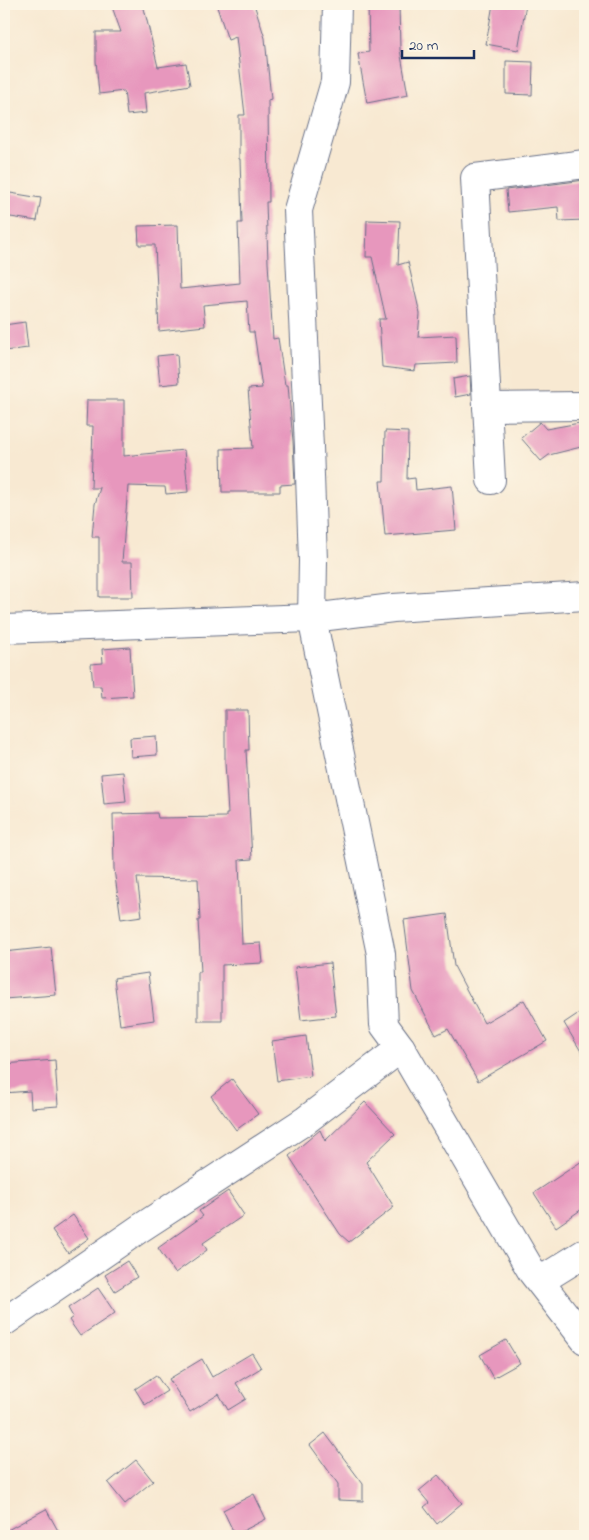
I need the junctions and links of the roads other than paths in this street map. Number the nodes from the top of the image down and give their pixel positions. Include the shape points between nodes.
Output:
1 (337, 4) edge
2 (585, 164) edge
3 (585, 406) edge
4 (487, 407) junction
5 (491, 480) dead end
6 (585, 596) edge
7 (312, 618) junction
8 (4, 630) edge
9 (401, 1048) junction
10 (585, 1253) edge
11 (540, 1281) junction
12 (4, 1322) edge
13 (585, 1340) edge

1 - 7 street via 335,82 298,210 313,561
2 - 4 street via 475,178
3 - 4 street
4 - 5 street
6 - 7 street via 393,608
7 - 8 street
7 - 9 street via 381,954 384,1025
9 - 11 street
9 - 12 street via 306,1120
10 - 11 street
11 - 13 street

